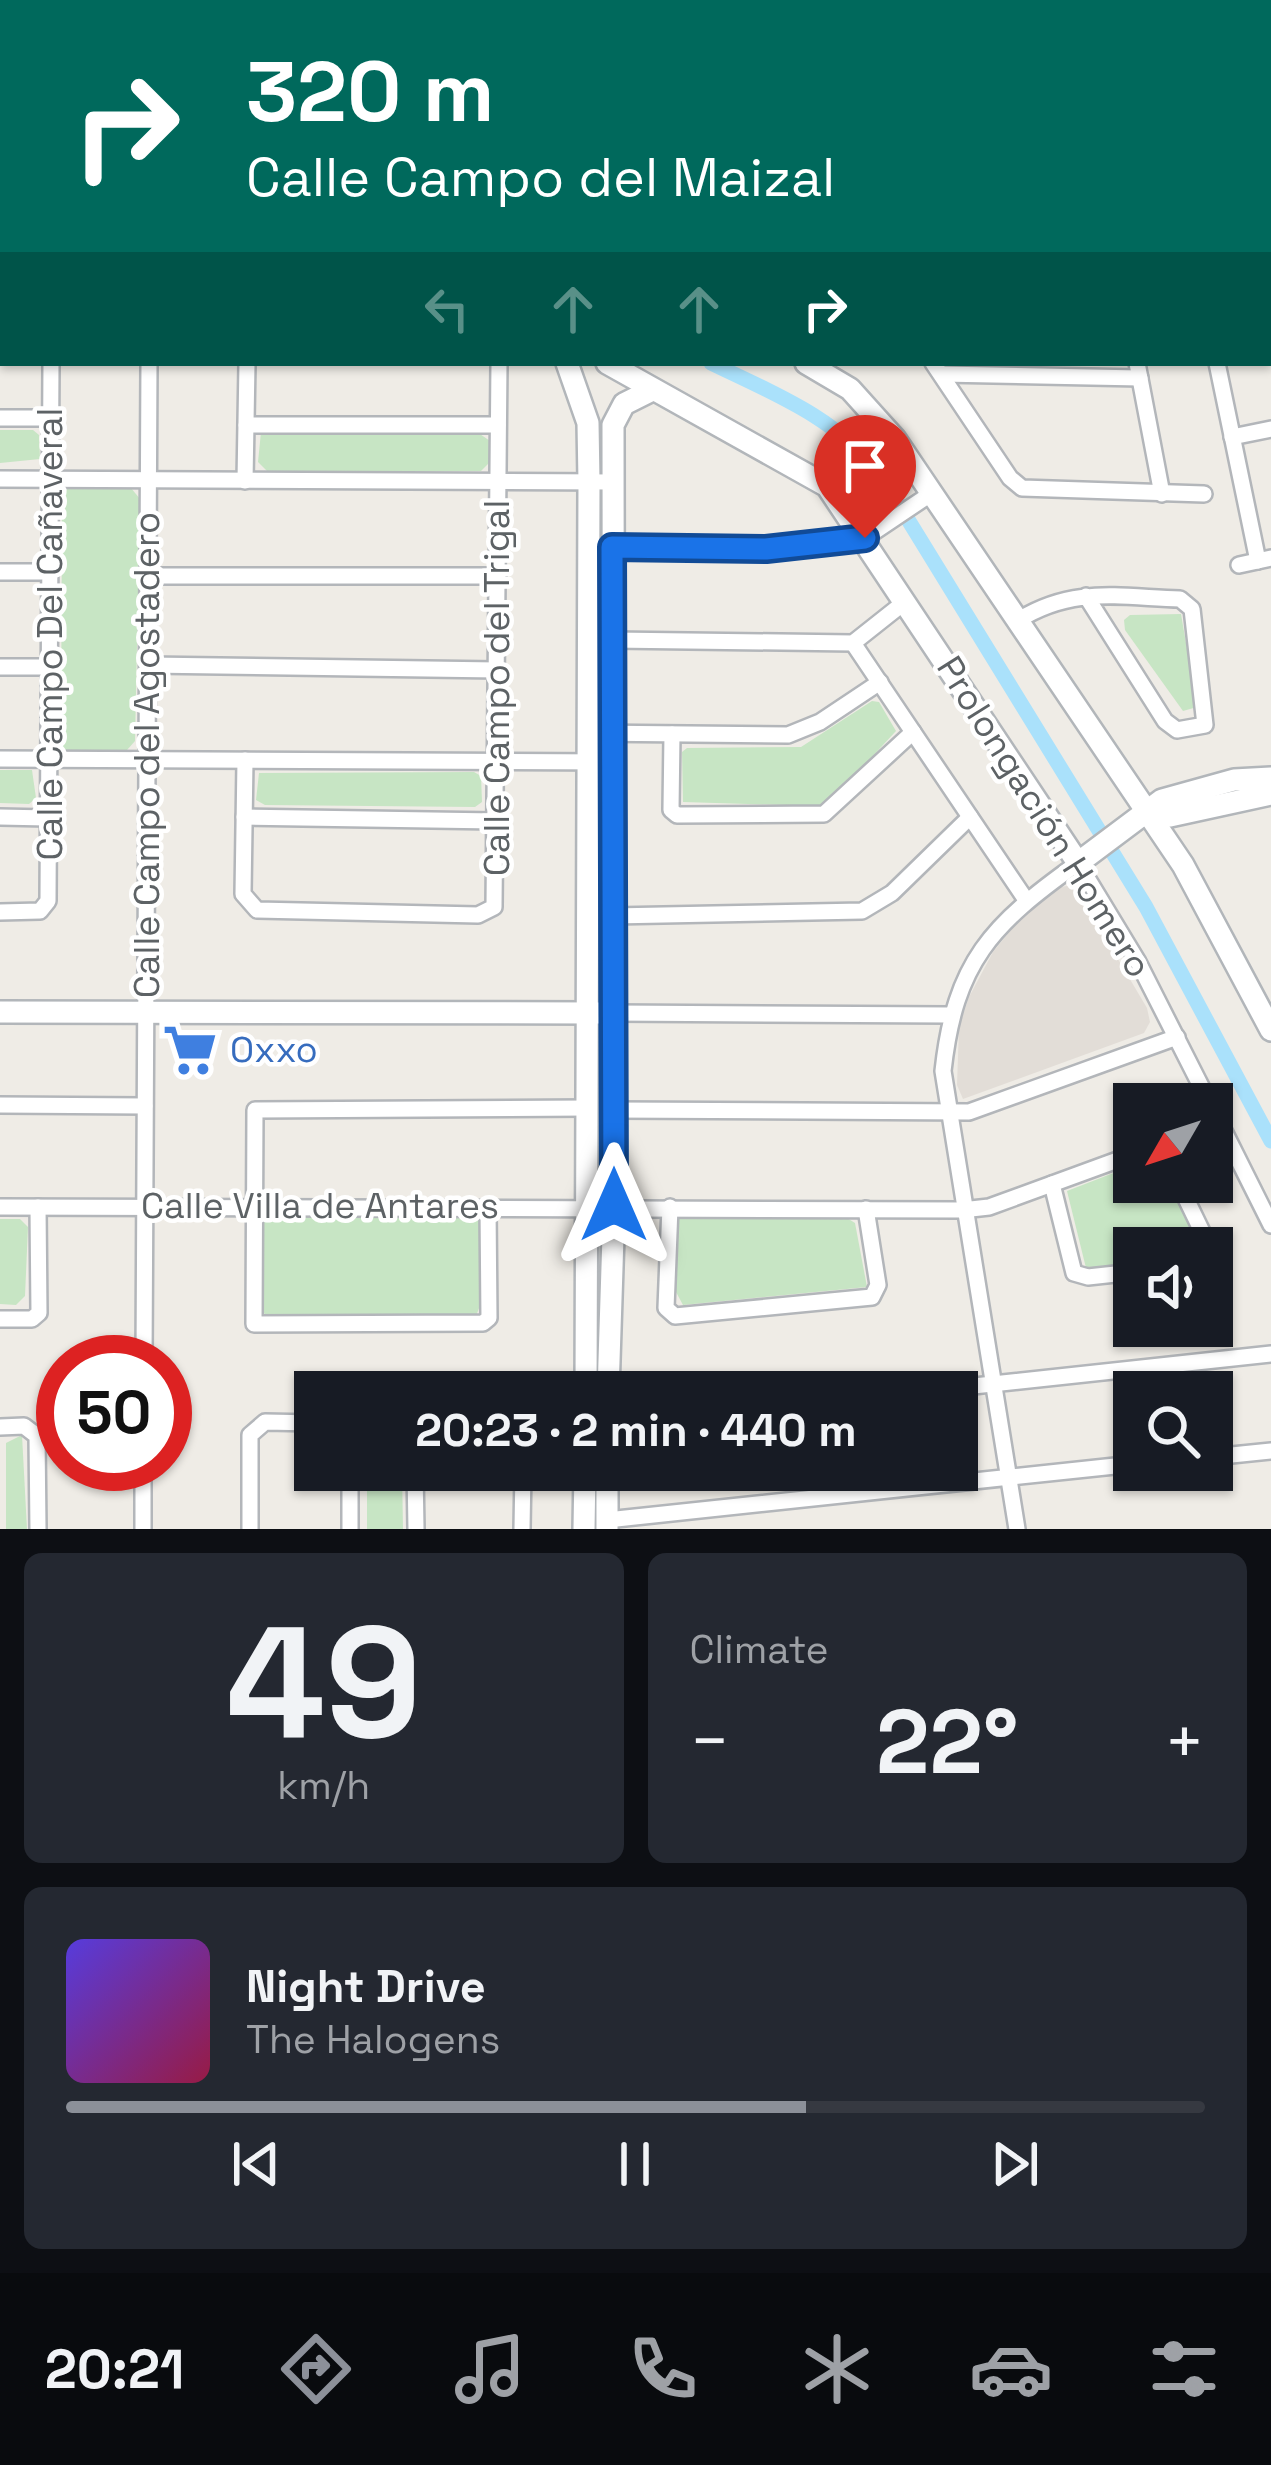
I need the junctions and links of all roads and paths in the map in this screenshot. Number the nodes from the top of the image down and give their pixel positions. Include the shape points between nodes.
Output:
1 (51, 366) edge
2 (149, 366) edge
3 (247, 366) edge
4 (499, 366) edge
5 (568, 366) edge
6 (612, 366) edge
7 (814, 366) edge
8 (1218, 366) edge
9 (938, 368) edge
10 (1138, 371) edge
11 (650, 391) junction
12 (0, 418) edge
13 (51, 418) junction
14 (246, 425) junction
15 (498, 425) junction
16 (1271, 429) edge
17 (1232, 437) junction
18 (0, 479) edge
19 (51, 479) junction
20 (149, 480) junction
21 (245, 481) junction
22 (498, 482) junction
23 (601, 482) junction
24 (1162, 494) junction
25 (1204, 494) dead end
26 (924, 498) junction
27 (873, 532) junction
28 (612, 547) junction
29 (1264, 560) edge
30 (1239, 565) dead end
31 (0, 572) edge
32 (48, 572) junction
33 (148, 576) junction
34 (498, 576) junction
35 (1086, 596) junction
36 (906, 601) junction
37 (1017, 621) junction
38 (613, 640) junction
39 (854, 643) junction
40 (148, 665) junction
41 (0, 667) edge
42 (48, 667) junction
43 (497, 670) junction
44 (880, 682) junction
45 (913, 732) junction
46 (589, 733) junction
47 (613, 733) junction
48 (672, 734) junction
49 (0, 759) edge
50 (46, 760) junction
51 (147, 760) junction
52 (245, 760) junction
53 (497, 762) junction
54 (589, 762) junction
55 (613, 762) junction
56 (1271, 778) edge
57 (1271, 794) edge
58 (1148, 815) junction
59 (244, 817) junction
60 (970, 817) junction
61 (0, 818) edge
62 (47, 818) junction
63 (496, 821) junction
64 (1078, 863) junction
65 (1026, 900) junction
66 (0, 911) edge
67 (614, 916) junction
68 (0, 1012) edge
69 (614, 1012) junction
70 (146, 1013) junction
71 (588, 1013) junction
72 (949, 1015) junction
73 (1271, 1030) edge
74 (1177, 1037) junction
75 (1200, 1083) edge
76 (0, 1106) edge
77 (145, 1106) junction
78 (588, 1108) junction
79 (614, 1110) junction
80 (946, 1114) junction
81 (1233, 1156) edge
82 (1113, 1162) edge
83 (1052, 1184) junction
84 (145, 1205) junction
85 (588, 1205) junction
86 (614, 1205) junction
87 (0, 1207) edge
88 (38, 1207) junction
89 (253, 1207) junction
90 (488, 1207) junction
91 (670, 1207) junction
92 (866, 1209) junction
93 (962, 1210) junction
94 (1271, 1225) edge
95 (1113, 1274) edge
96 (0, 1319) edge
97 (144, 1335) edge
98 (1271, 1354) edge
99 (586, 1371) edge
100 (609, 1371) edge
101 (992, 1385) junction
102 (978, 1386) edge
103 (294, 1423) edge
104 (0, 1427) edge
105 (1271, 1451) edge
106 (1233, 1455) edge
107 (1113, 1466) edge
108 (1010, 1476) junction
109 (143, 1491) edge
110 (350, 1491) edge
111 (415, 1491) edge
112 (523, 1491) edge
113 (585, 1491) edge
114 (607, 1491) edge
115 (607, 1524) edge
116 (38, 1529) edge
117 (143, 1529) edge
118 (250, 1529) edge
119 (350, 1529) edge
120 (416, 1529) edge
121 (522, 1529) edge
122 (584, 1529) edge
123 (1017, 1529) edge

1 - 13 street, Calle Campo Del Cañaveral
2 - 20 street, Calle Campo del Agostadero
3 - 14 street
4 - 15 street, Calle Campo del Trigal
5 - 23 main road
6 - 11 main road, Prolongación Homero
7 - 26 main road via 870,408
8 - 17 street
9 - 10 street
9 - 24 street via 1022,488
10 - 24 street
11 - 23 main road via 616,413
11 - 27 main road, Prolongación Homero via 805,470
12 - 13 street
13 - 19 street, Calle Campo Del Cañaveral
14 - 15 street
14 - 21 street
15 - 22 street, Calle Campo del Trigal
16 - 17 street
17 - 29 street
18 - 19 street
19 - 20 street
19 - 32 street, Calle Campo Del Cañaveral
20 - 21 street
20 - 33 street, Calle Campo del Agostadero
21 - 22 street
22 - 23 street
22 - 34 street, Calle Campo del Trigal
23 - 28 main road
23 - 46 main road
24 - 25 street
26 - 27 street
26 - 37 main road via 957,530
27 - 28 street via 766,549
27 - 36 main road, Prolongación Homero
28 - 38 main road
29 - 30 street
31 - 32 street
32 - 42 street, Calle Campo Del Cañaveral
33 - 34 street
33 - 40 street, Calle Campo del Agostadero
34 - 43 street, Calle Campo del Trigal
35 - 35 street via 1165,721 1177,730 1205,725 1189,604
35 - 37 street via 1058,598
36 - 39 street
36 - 64 main road, Prolongación Homero
37 - 58 main road
38 - 39 street
38 - 47 main road
39 - 44 street
40 - 43 street
40 - 51 street, Calle Campo del Agostadero
41 - 42 street
42 - 50 street, Calle Campo Del Cañaveral
43 - 53 street, Calle Campo del Trigal
44 - 45 street
44 - 48 street via 788,735
45 - 48 street via 836,807 811,818 677,815
45 - 60 street
46 - 47 street
46 - 54 main road
47 - 48 street
47 - 55 main road
49 - 50 street
50 - 51 street
50 - 62 street, Calle Campo Del Cañaveral
51 - 52 street
51 - 70 street, Calle Campo del Agostadero
52 - 53 street
52 - 59 street, Calle Campo del Trigal
53 - 54 street
53 - 63 street, Calle Campo del Trigal
54 - 55 street
54 - 71 main road
55 - 67 main road
56 - 58 main road via 1180,793
57 - 58 main road
58 - 64 main road
58 - 73 main road via 1212,913
59 - 63 street
59 - 63 street, Calle Campo del Trigal via 243,894 264,912 489,911 496,901
60 - 65 street
60 - 67 street via 892,893 862,910
61 - 62 street
62 - 66 street, Calle Campo Del Cañaveral via 47,905
64 - 65 street
64 - 74 street, Prolongación Homero
65 - 72 street via 979,949
67 - 69 main road
68 - 70 main road
69 - 71 main road
69 - 72 street
69 - 79 main road
70 - 71 main road
70 - 77 street, Calle Campo del Agostadero
71 - 78 main road
72 - 80 street
74 - 75 street, Prolongación Homero
74 - 80 street
76 - 77 street
77 - 84 street, Calle Campo del Agostadero
78 - 85 main road
78 - 89 street via 257,1109
79 - 80 street
79 - 86 main road
80 - 93 street
81 - 94 street, Prolongación Homero
82 - 83 street, Calle Villa de Antares
83 - 93 street, Calle Villa de Antares
83 - 95 street via 1074,1273
84 - 88 street, Calle Villa de Antares
84 - 89 street, Calle Villa de Antares
84 - 97 street, Calle Campo del Agostadero
85 - 86 street, Calle Villa de Antares
85 - 90 street, Calle Villa de Antares
85 - 99 main road
86 - 91 street, Calle Villa de Antares
86 - 100 main road
87 - 88 street, Calle Villa de Antares
88 - 96 street via 39,1313
89 - 90 street, Calle Villa de Antares
89 - 90 street via 258,1327 483,1323
91 - 92 street, Calle Villa de Antares
91 - 92 street via 666,1308 675,1316 872,1297 878,1285
92 - 93 street, Calle Villa de Antares
93 - 101 street
98 - 101 street
101 - 102 street
101 - 108 street
103 - 118 street via 265,1422 248,1440
104 - 116 street via 24,1426 37,1436
105 - 106 street
107 - 108 street
108 - 115 street
108 - 123 street
109 - 117 street
110 - 119 street
111 - 120 street
112 - 121 street
113 - 122 main road
114 - 115 main road

